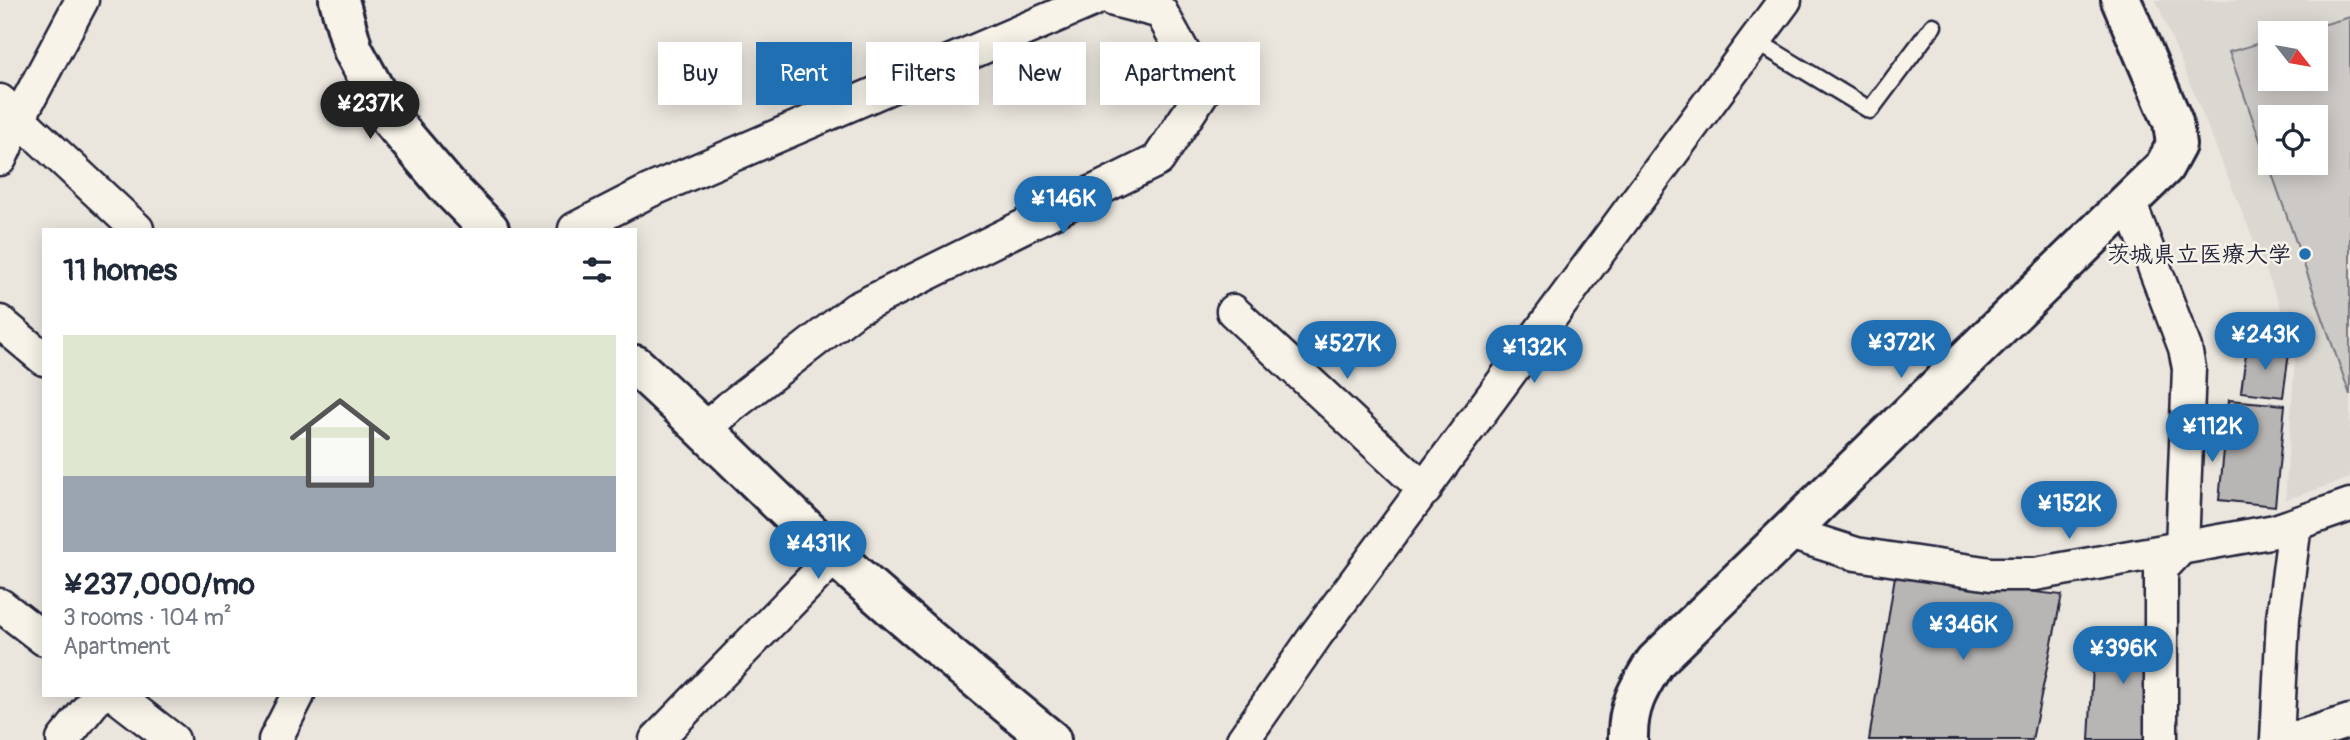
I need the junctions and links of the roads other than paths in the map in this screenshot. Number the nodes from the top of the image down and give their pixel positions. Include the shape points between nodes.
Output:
1 (82, 0) edge
2 (339, 0) edge
3 (1093, 0) edge
4 (1114, 0) edge
5 (1786, 0) edge
6 (2121, 0) edge
7 (1933, 26) dead end
8 (1756, 41) junction
9 (9, 110) edge
10 (0, 159) edge
11 (2129, 201) junction
12 (136, 228) edge
13 (488, 228) edge
14 (577, 228) edge
15 (1233, 311) dead end
16 (0, 322) edge
17 (42, 357) edge
18 (637, 367) edge
19 (705, 429) junction
20 (1425, 489) junction
21 (2350, 505) edge
22 (2295, 524) junction
23 (1787, 532) junction
24 (2182, 548) junction
25 (835, 556) junction
26 (0, 606) edge
27 (42, 638) edge
28 (97, 697) edge
29 (118, 697) edge
30 (297, 697) edge
31 (2350, 721) edge
32 (63, 740) edge
33 (173, 740) edge
34 (275, 740) edge
35 (656, 740) edge
36 (1051, 740) edge
37 (1243, 740) edge
38 (1628, 740) edge
39 (2161, 740) edge
40 (2277, 740) edge
41 (2290, 740) edge

1 - 9 street
2 - 13 street via 353,50 391,120
3 - 14 street via 649,191
4 - 19 street via 1161,12 1204,90 1158,160 856,309
5 - 8 street
6 - 11 street via 2174,122 2176,145 2164,167
7 - 8 lane via 1870,110
8 - 20 street
9 - 10 street
9 - 12 street
11 - 23 street
11 - 24 street via 2189,368
15 - 20 street
16 - 17 street
18 - 19 street
19 - 25 street
20 - 37 street
21 - 22 street
22 - 24 street
22 - 40 street via 2283,618
23 - 24 street via 1856,554 1991,574 2035,574
23 - 38 street via 1655,662 1635,693 1627,722
24 - 39 street via 2161,569
25 - 35 street
25 - 36 street
26 - 27 street
28 - 32 street
29 - 33 street
30 - 34 street
31 - 41 street

